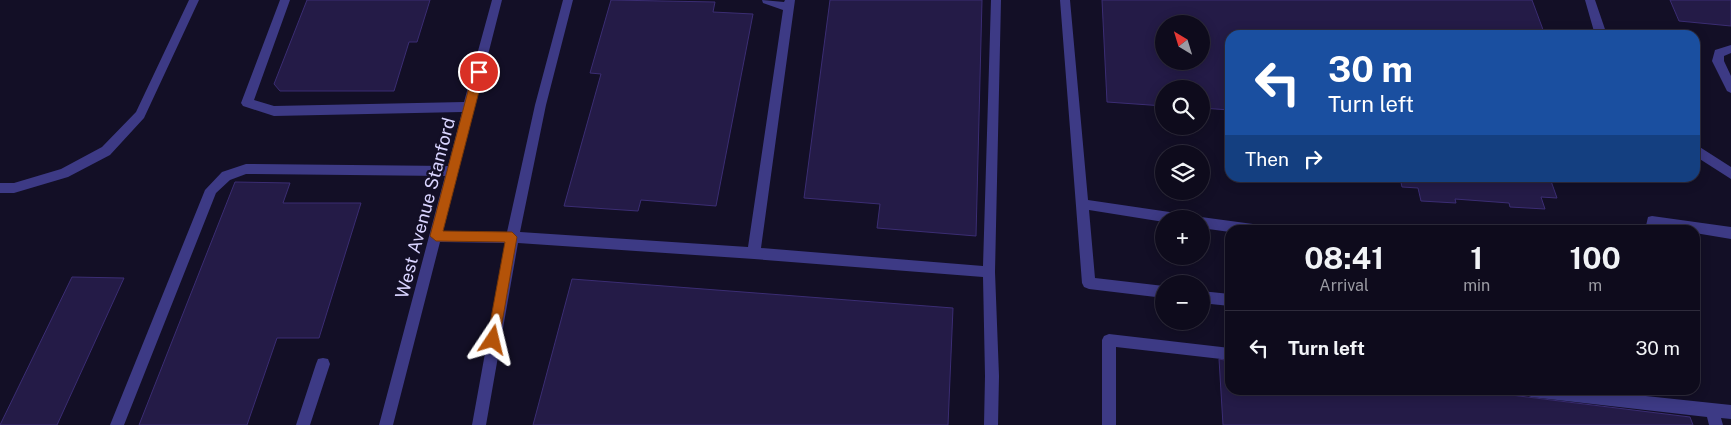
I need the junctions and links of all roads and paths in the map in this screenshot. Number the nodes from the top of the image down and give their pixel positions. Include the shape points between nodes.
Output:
1 (194, 0) edge
2 (286, 0) edge
3 (497, 0) edge
4 (568, 0) edge
5 (767, 0) edge
6 (996, 0) edge
7 (1065, 0) edge
8 (1590, 0) edge
9 (789, 4) edge
10 (1599, 30) edge
11 (1731, 49) edge
12 (1731, 88) edge
13 (469, 107) junction
14 (1700, 152) edge
15 (453, 171) junction
16 (1731, 174) edge
17 (0, 188) edge
18 (1082, 204) junction
19 (1155, 215) edge
20 (1210, 223) edge
21 (1652, 225) edge
22 (1685, 225) edge
23 (1225, 226) edge
24 (1700, 227) edge
25 (1731, 232) edge
26 (436, 236) junction
27 (512, 237) junction
28 (754, 253) junction
29 (988, 272) junction
30 (1155, 291) edge
31 (1210, 298) edge
32 (1225, 299) edge
33 (1225, 353) edge
34 (323, 364) dead end
35 (1574, 395) edge
36 (1712, 411) junction
37 (1731, 412) edge
38 (117, 425) edge
39 (304, 425) edge
40 (386, 425) edge
41 (479, 425) edge
42 (991, 425) edge
43 (1109, 425) edge
44 (1716, 425) edge

1 - 17 street via 140,115 106,151 64,174 14,188
2 - 13 street via 247,103 274,110
3 - 13 street, West Avenue Stanford
4 - 27 street via 538,114
5 - 9 street
6 - 29 street
7 - 18 street
8 - 10 street
9 - 28 street
11 - 12 street via 1719,53 1718,61
13 - 15 street, West Avenue Stanford
14 - 16 street
15 - 26 street, West Avenue Stanford
15 - 38 street via 246,168 226,176 211,190
18 - 19 street
18 - 30 street via 1089,283
20 - 23 street
21 - 22 street via 1652,220
24 - 25 street
26 - 27 street
26 - 40 street, West Avenue Stanford
27 - 28 street
27 - 41 street
28 - 29 street
29 - 42 street
31 - 32 street
33 - 43 street via 1109,340
34 - 39 street
35 - 36 street
36 - 37 street
36 - 44 street

